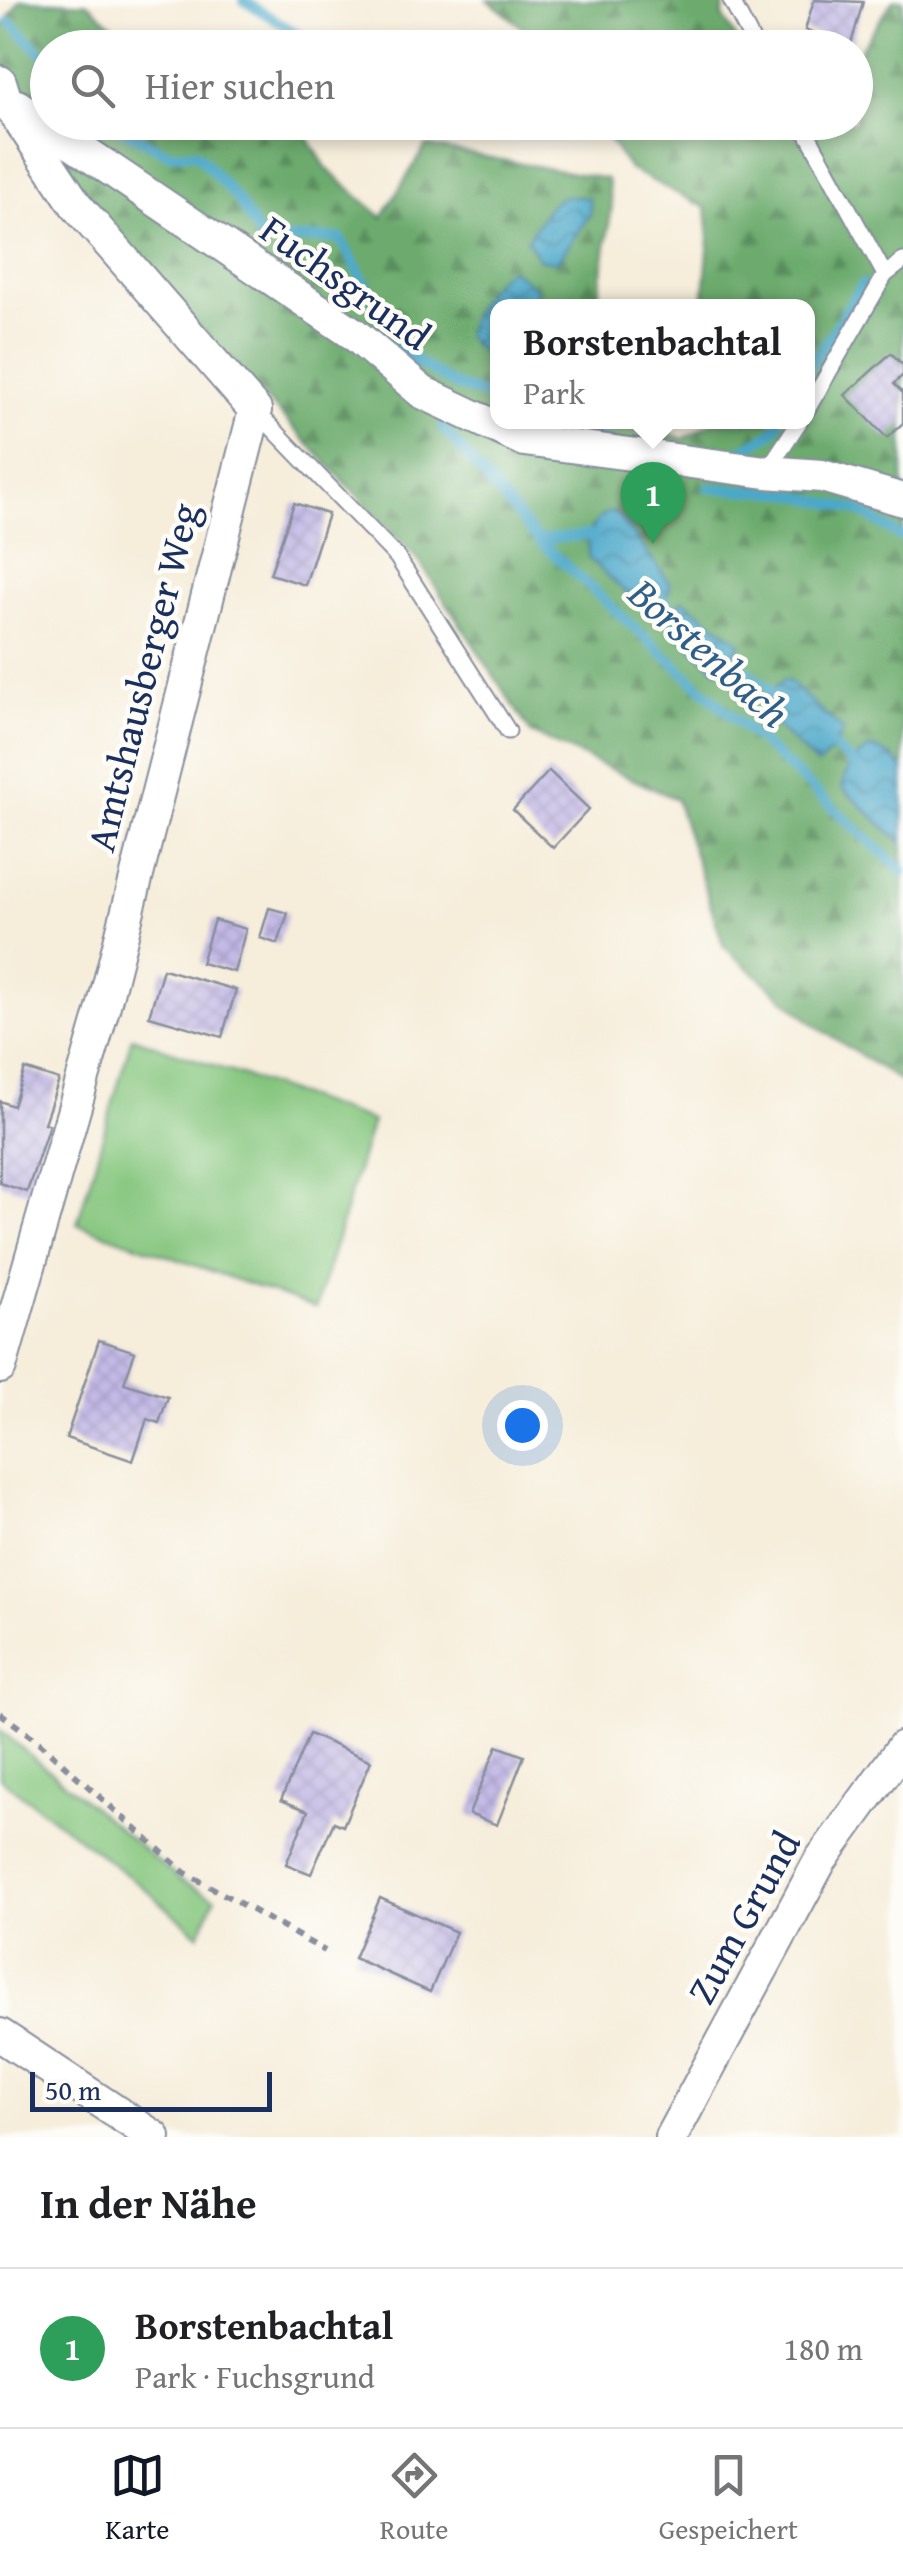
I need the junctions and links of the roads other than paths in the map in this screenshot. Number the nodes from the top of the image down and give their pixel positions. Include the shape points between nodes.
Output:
1 (730, 0) edge
2 (746, 30) edge
3 (2, 90) edge
4 (30, 109) edge
5 (30, 134) edge
6 (34, 140) edge
7 (74, 140) edge
8 (811, 140) edge
9 (903, 261) edge
10 (885, 275) junction
11 (815, 396) edge
12 (254, 410) junction
13 (490, 424) edge
14 (501, 429) edge
15 (794, 429) edge
16 (766, 472) junction
17 (903, 500) edge
18 (508, 731) dead end
19 (2, 1354) edge
20 (903, 1747) edge
21 (0, 2035) edge
22 (154, 2137) edge
23 (672, 2137) edge

1 - 2 lane
3 - 4 street, Fuchsgrund
3 - 5 street
6 - 12 street via 76,206
7 - 13 street, Fuchsgrund via 354,334 422,392
8 - 10 lane
9 - 10 lane
10 - 11 lane
12 - 18 lane via 397,557
12 - 19 street, Amtshausberger Weg via 104,1005
14 - 16 street, Fuchsgrund via 524,440
15 - 16 lane
16 - 17 street, Fuchsgrund via 822,476
20 - 23 street, Zum Grund via 820,1861
21 - 22 street

